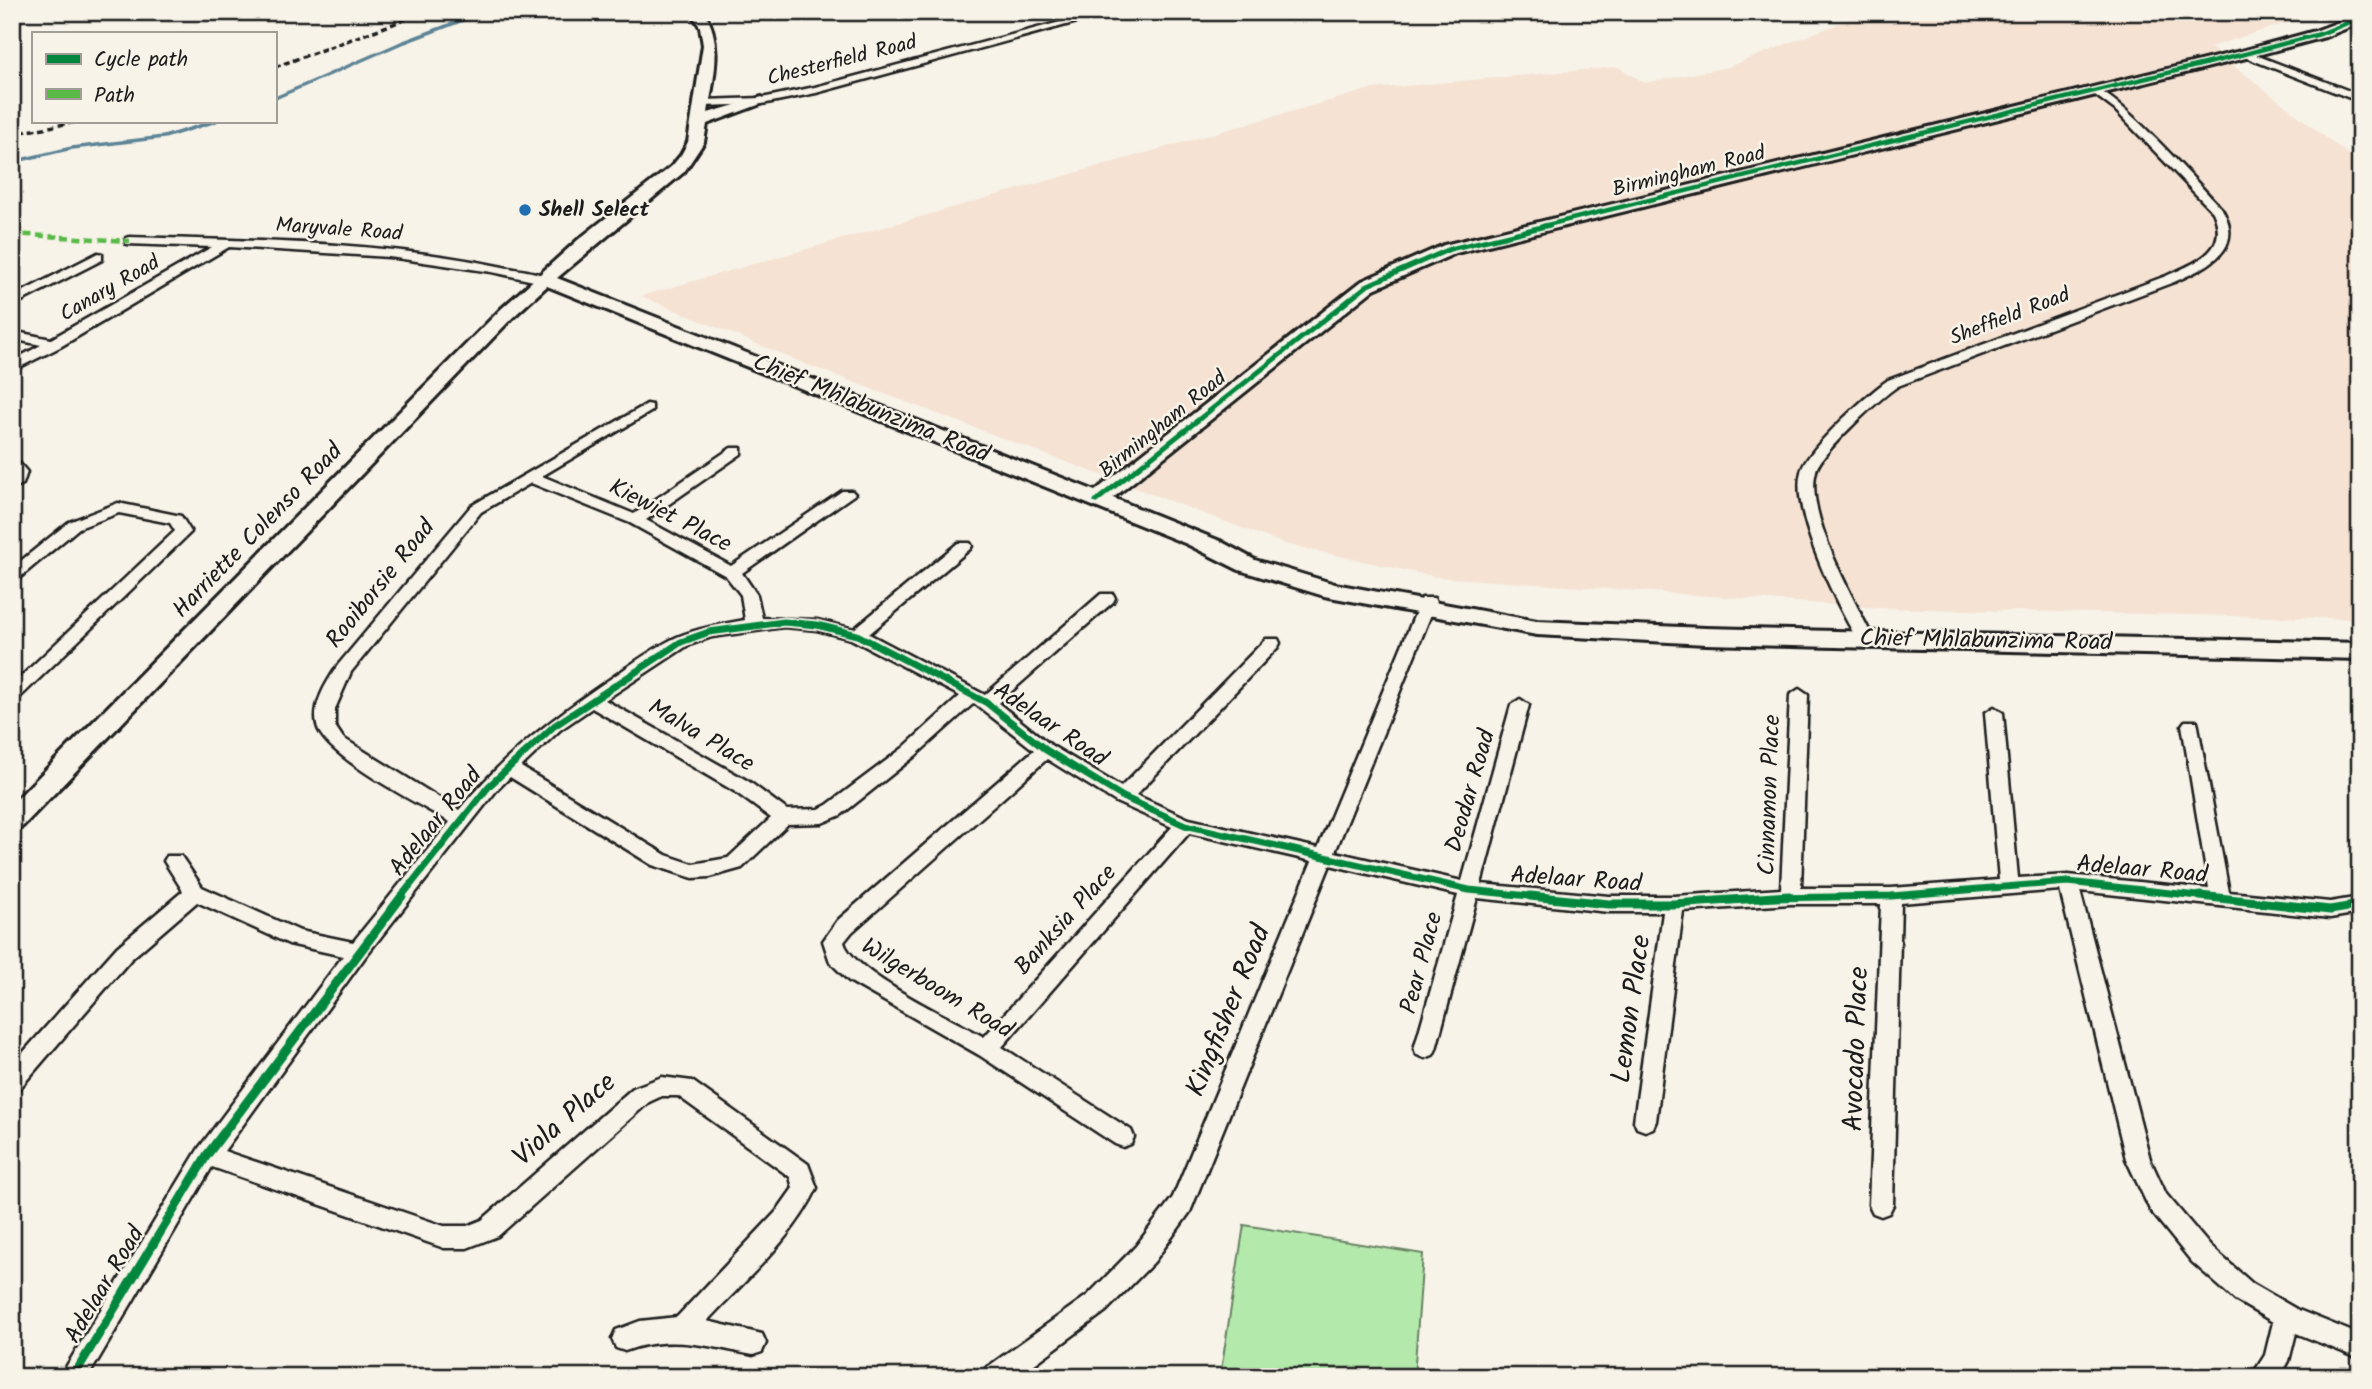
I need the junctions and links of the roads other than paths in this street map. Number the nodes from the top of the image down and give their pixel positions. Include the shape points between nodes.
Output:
1 (697, 12) edge
2 (1110, 12) edge
3 (2360, 18) edge
4 (2245, 54) junction
5 (2095, 90) junction
6 (2360, 99) edge
7 (762, 102) junction
8 (704, 103) junction
9 (700, 121) junction
10 (130, 241) dead end
11 (226, 243) junction
12 (585, 243) junction
13 (98, 257) dead end
14 (543, 279) junction
15 (585, 293) junction
16 (12, 302) edge
17 (517, 303) junction
18 (12, 335) edge
19 (55, 344) junction
20 (12, 367) edge
21 (647, 408) dead end
22 (736, 451) dead end
23 (12, 463) edge
24 (533, 478) junction
25 (12, 485) edge
26 (847, 494) dead end
27 (1096, 501) junction
28 (635, 520) junction
29 (964, 546) dead end
30 (732, 573) junction
31 (12, 576) edge
32 (1107, 598) dead end
33 (1427, 606) junction
34 (754, 624) junction
35 (857, 635) junction
36 (1865, 638) junction
37 (1272, 643) dead end
38 (2360, 651) edge
39 (12, 695) edge
40 (1799, 695) dead end
41 (979, 699) junction
42 (593, 701) junction
43 (1520, 705) dead end
44 (1994, 713) dead end
45 (2191, 725) dead end
46 (1046, 750) junction
47 (507, 767) junction
48 (1123, 797) junction
49 (783, 817) junction
50 (460, 820) junction
51 (12, 821) edge
52 (1185, 825) junction
53 (1323, 855) junction
54 (174, 862) dead end
55 (2068, 882) junction
56 (2009, 884) junction
57 (1469, 890) junction
58 (195, 892) junction
59 (1791, 896) junction
60 (1891, 896) junction
61 (2220, 896) junction
62 (1674, 904) junction
63 (2360, 905) edge
64 (358, 951) junction
65 (987, 1049) junction
66 (1425, 1049) dead end
67 (12, 1081) edge
68 (1645, 1121) dead end
69 (1123, 1137) dead end
70 (207, 1155) junction
71 (1881, 1205) dead end
72 (2287, 1317) junction
73 (682, 1329) junction
74 (625, 1339) dead end
75 (753, 1343) dead end
76 (2360, 1347) edge
77 (73, 1377) edge
78 (995, 1377) edge
79 (2264, 1377) edge

1 - 8 street, Harriette Colenso Road via 707,27 710,45
2 - 7 street, Chesterfield Road
3 - 4 street, Birmingham Road via 2328,32
4 - 5 street, Birmingham Road
4 - 6 street
5 - 27 street, Birmingham Road via 1450,249 1368,285
5 - 36 street, Sheffield Road via 2119,108 2218,211 2225,227 2222,245 2208,260 2170,279 1893,383 1876,394 1821,453 1808,472 1806,497 1811,519
7 - 8 street, Chesterfield Road
7 - 9 street
8 - 9 street, Harriette Colenso Road
9 - 12 street, Harriette Colenso Road via 696,142 678,169
10 - 11 street, Maryvale Road
11 - 14 street, Maryvale Road via 410,254
11 - 19 street, Canary Road
12 - 14 street, Harriette Colenso Road
12 - 15 street via 576,268
13 - 16 street
14 - 15 street, Chief Mhlabunzima Road
14 - 17 street, Harriette Colenso Road
15 - 17 street via 547,292
15 - 27 street, Chief Mhlabunzima Road
17 - 51 street, Harriette Colenso Road
18 - 19 street
19 - 20 street, Canary Road
21 - 24 street, Rooiborsie Road
22 - 28 street
23 - 25 street via 20,472
24 - 28 street, Kiewiet Place
24 - 50 street, Rooiborsie Road via 489,500 466,518 344,668 326,712 329,734 350,752
26 - 30 street
27 - 33 street, Chief Mhlabunzima Road via 1197,542
28 - 30 street, Kiewiet Place
29 - 35 street
30 - 34 street, Kiewiet Place via 752,598
31 - 39 street via 74,526 118,508 176,519 183,532
32 - 41 street
33 - 36 street, Chief Mhlabunzima Road via 1537,628
33 - 53 street, Kingfisher Road
34 - 35 street, Adelaar Road via 817,625
34 - 42 street, Adelaar Road via 681,642
35 - 41 street, Adelaar Road
36 - 38 street, Chief Mhlabunzima Road
37 - 48 street
40 - 59 street, Cinnamon Place
41 - 46 street, Adelaar Road
41 - 49 street via 827,814
42 - 47 street, Adelaar Road via 554,726
42 - 49 street, Malva Place via 741,786
43 - 57 street, Deodar Road
44 - 56 street
45 - 61 street
46 - 48 street, Adelaar Road
46 - 65 street, Wilgerboom Road via 845,926 834,941 837,956 856,975
47 - 49 street via 659,860 693,871 735,863
47 - 50 street, Adelaar Road
48 - 52 street, Adelaar Road
50 - 64 street, Adelaar Road
52 - 53 street, Adelaar Road
52 - 65 street, Banksia Place
53 - 57 street, Adelaar Road
53 - 78 street, Kingfisher Road via 1182,1204 1145,1254 1097,1303
54 - 58 street
55 - 56 street, Adelaar Road
55 - 61 street, Adelaar Road
55 - 72 street, Adelaar Road via 2138,1160 2158,1202 2201,1254 2244,1292
56 - 60 street, Adelaar Road
57 - 62 street, Adelaar Road via 1609,904
57 - 66 street, Pear Place
58 - 64 street via 296,938
58 - 67 street via 124,953
59 - 60 street, Adelaar Road
59 - 62 street, Adelaar Road
60 - 71 street, Avocado Place
61 - 63 street, Adelaar Road via 2330,910
62 - 68 street, Lemon Place
64 - 70 street, Adelaar Road
65 - 69 street, Wilgerboom Road
70 - 73 street, Viola Place via 444,1237 467,1237 490,1227 641,1095 654,1087 684,1088 800,1171 805,1188 799,1203
70 - 77 street, Adelaar Road
72 - 76 street, Adelaar Road
72 - 79 street via 2276,1362
73 - 74 street via 647,1329
73 - 75 street

